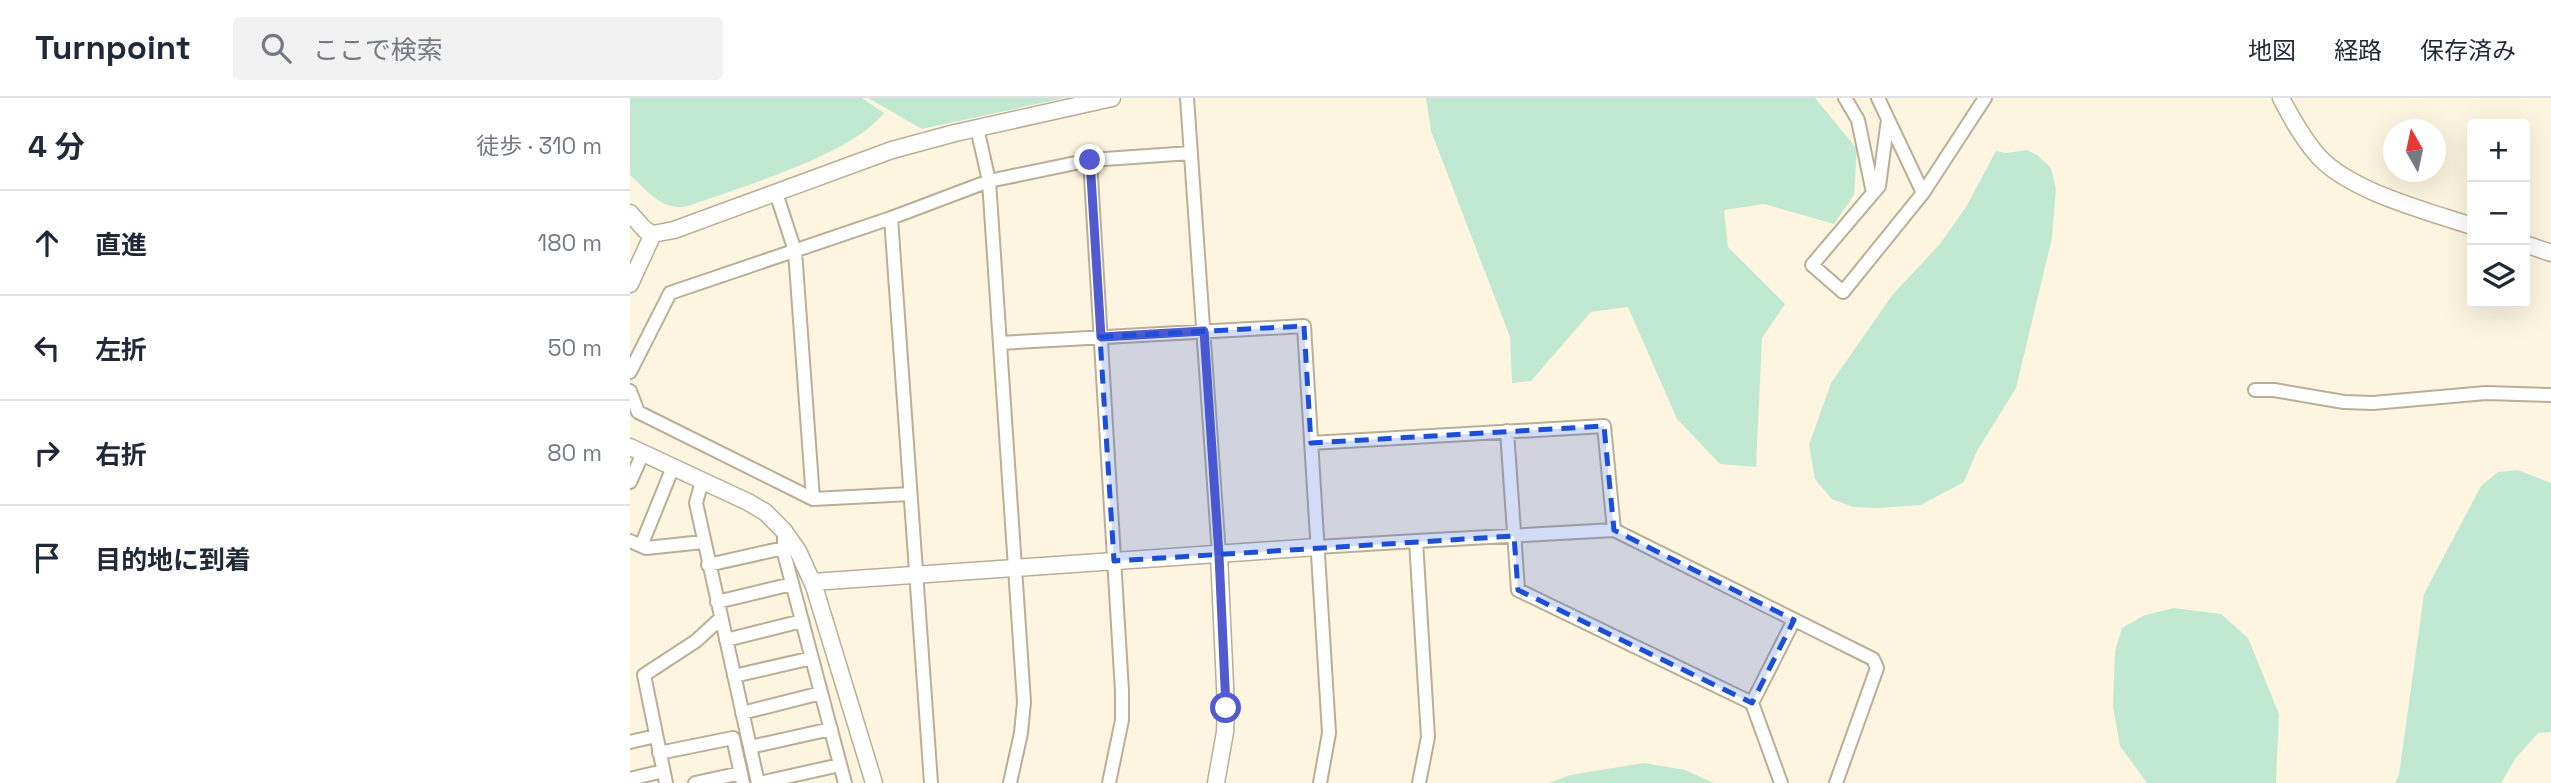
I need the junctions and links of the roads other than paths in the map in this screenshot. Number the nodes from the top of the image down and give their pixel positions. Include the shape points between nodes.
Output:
1 (1112, 98) edge
2 (1187, 98) edge
3 (1845, 98) edge
4 (1878, 98) edge
5 (1986, 98) edge
6 (2281, 98) edge
7 (1888, 119) junction
8 (977, 128) junction
9 (1191, 153) junction
10 (1090, 160) junction
11 (989, 181) junction
12 (1873, 192) junction
13 (776, 193) junction
14 (1923, 193) junction
15 (630, 213) edge
16 (891, 218) junction
17 (2467, 224) edge
18 (653, 234) junction
19 (2528, 245) edge
20 (795, 250) junction
21 (2551, 253) edge
22 (630, 284) edge
23 (1204, 331) junction
24 (1101, 337) junction
25 (1000, 343) junction
26 (630, 372) edge
27 (2255, 390) dead end
28 (630, 391) edge
29 (2551, 396) edge
30 (1507, 431) junction
31 (1311, 443) junction
32 (636, 450) edge
33 (673, 467) junction
34 (702, 481) junction
35 (630, 482) edge
36 (909, 494) junction
37 (813, 499) junction
38 (1614, 530) junction
39 (1514, 536) junction
40 (784, 540) junction
41 (1416, 541) junction
42 (703, 542) junction
43 (636, 544) edge
44 (1317, 547) junction
45 (1219, 555) junction
46 (1114, 561) junction
47 (708, 565) junction
48 (1015, 568) junction
49 (915, 575) junction
50 (812, 582) junction
51 (792, 584) junction
52 (717, 601) junction
53 (720, 618) junction
54 (1794, 620) junction
55 (802, 621) junction
56 (726, 640) junction
57 (812, 658) junction
58 (734, 676) junction
59 (821, 693) junction
60 (1752, 703) junction
61 (742, 713) junction
62 (831, 729) junction
63 (656, 736) junction
64 (630, 742) edge
65 (750, 747) junction
66 (659, 753) junction
67 (840, 765) junction
68 (665, 777) edge
69 (742, 778) edge
70 (630, 779) edge
71 (695, 783) edge
72 (759, 783) edge
73 (845, 783) edge
74 (874, 783) edge
75 (931, 783) edge
76 (1010, 783) edge
77 (1109, 783) edge
78 (1216, 783) edge
79 (1320, 783) edge
80 (1419, 783) edge
81 (1782, 783) edge
82 (1836, 783) edge

1 - 8 street
2 - 9 street
3 - 12 street via 1858,120
4 - 7 street
5 - 14 street
6 - 17 street via 2296,128 2320,159 2346,179
7 - 12 street via 1879,186
7 - 14 street
8 - 11 street
8 - 13 street via 892,150
9 - 10 street
9 - 23 street
10 - 11 street
10 - 24 street
11 - 16 street
11 - 25 street
12 - 14 street via 1812,265 1843,292
13 - 18 street
13 - 20 street
15 - 18 street
16 - 20 street
16 - 36 street
18 - 22 street
19 - 21 street
20 - 26 street via 670,293
20 - 37 street
23 - 24 street
23 - 31 street via 1304,326
23 - 45 street
24 - 25 street
24 - 46 street
25 - 48 street
27 - 29 street via 2373,403 2486,393
28 - 37 street via 638,412
30 - 31 street
30 - 38 street via 1604,426
30 - 39 street
31 - 44 street
32 - 33 street
32 - 35 street
33 - 34 street
33 - 43 street
34 - 40 street via 765,512
34 - 42 street via 696,503
36 - 37 street
36 - 49 street
38 - 39 street
38 - 54 street
39 - 41 street
39 - 60 street via 1518,590
40 - 47 street
40 - 50 street via 798,551
40 - 51 street
41 - 44 street
41 - 80 street via 1428,737
42 - 43 street via 646,548
42 - 47 street
44 - 45 street
44 - 79 street via 1329,733
45 - 46 street
45 - 78 street via 1225,720
46 - 48 street
46 - 77 street via 1122,720
47 - 52 street
48 - 49 street
48 - 76 street via 1024,702
49 - 50 street
49 - 75 street
50 - 74 street
51 - 52 street
51 - 55 street
52 - 53 street
53 - 56 street
53 - 63 street via 696,642 644,675
54 - 60 street
54 - 82 street via 1873,659 1877,668
55 - 56 street
55 - 57 street
56 - 58 street
57 - 58 street
57 - 59 street
58 - 61 street
59 - 61 street
59 - 62 street
60 - 81 street
61 - 65 street
62 - 65 street
62 - 67 street
63 - 64 street
63 - 66 street
65 - 72 street
66 - 68 street
66 - 69 street via 733,738
67 - 72 street
67 - 73 street
68 - 70 street
69 - 71 street

